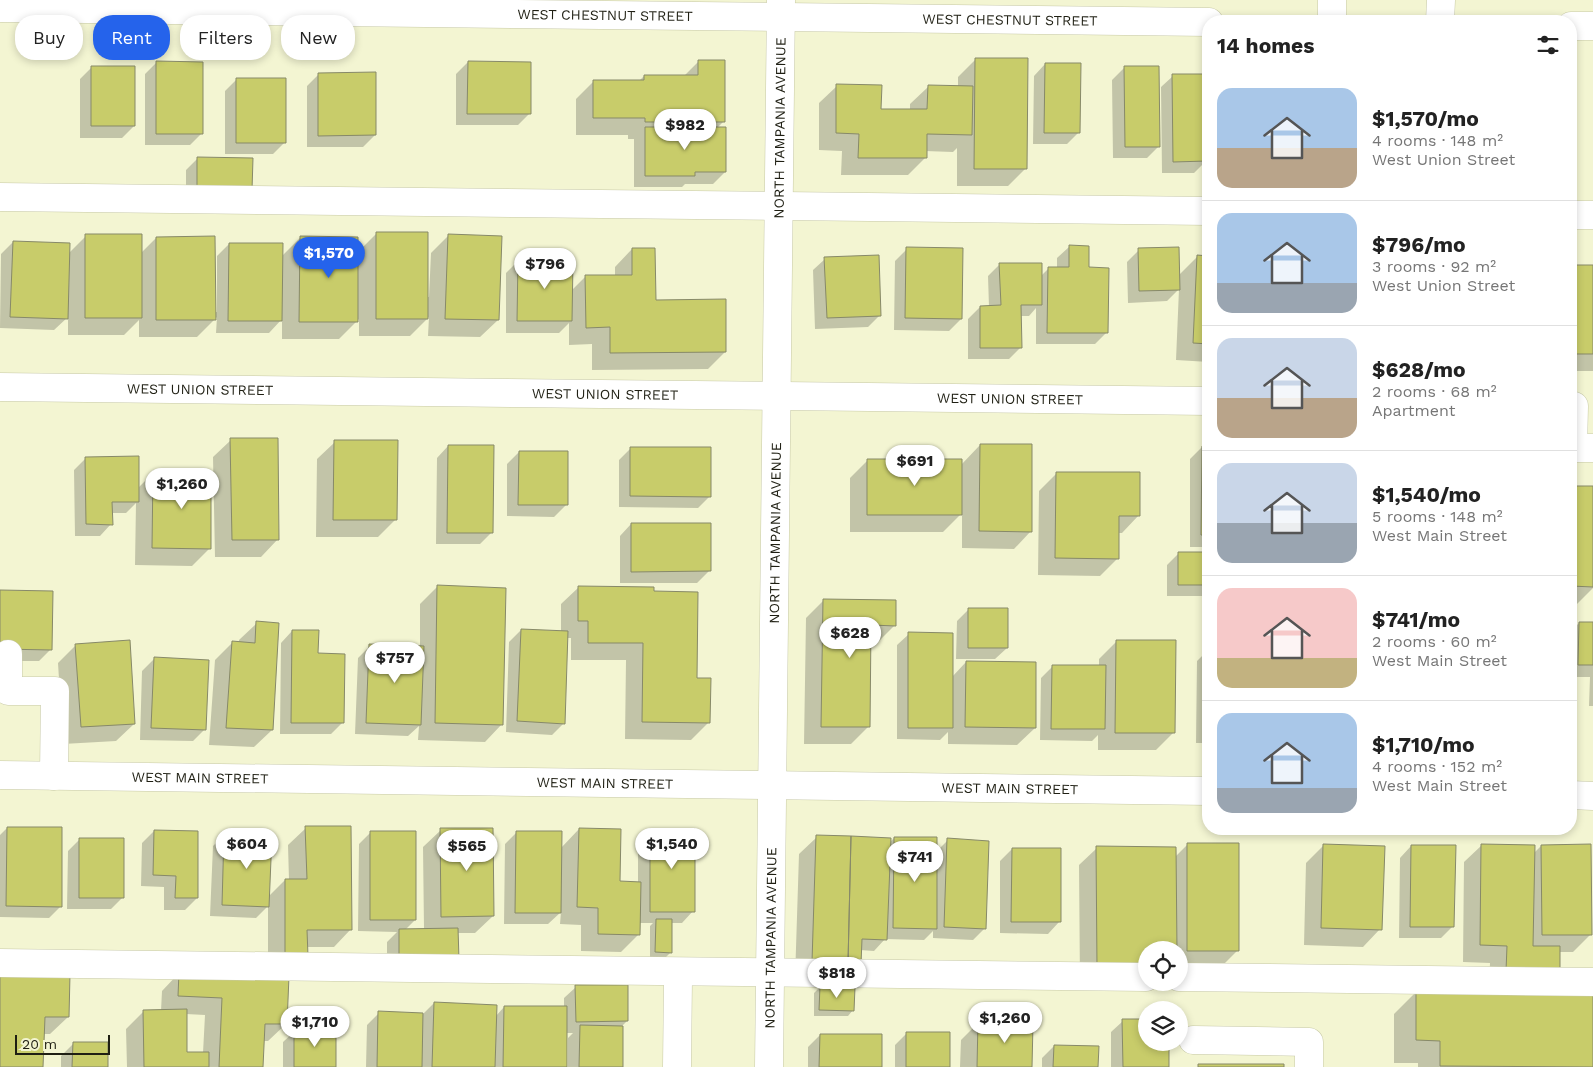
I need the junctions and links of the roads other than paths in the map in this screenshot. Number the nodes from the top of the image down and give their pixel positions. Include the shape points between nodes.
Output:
1 (1332, 0) edge
2 (1441, 0) edge
3 (0, 8) edge
4 (780, 9) edge
5 (902, 9) edge
6 (1332, 15) edge
7 (1440, 15) edge
8 (1202, 22) edge
9 (1577, 26) edge
10 (1593, 26) edge
11 (0, 197) edge
12 (778, 207) junction
13 (1202, 211) edge
14 (1577, 215) edge
15 (1593, 215) edge
16 (0, 386) edge
17 (776, 395) junction
18 (1202, 401) edge
19 (1579, 406) edge
20 (1577, 420) edge
21 (1577, 448) edge
22 (1593, 448) edge
23 (8, 654) dead end
24 (0, 775) edge
25 (54, 776) junction
26 (772, 786) junction
27 (1202, 791) edge
28 (1577, 796) edge
29 (1593, 796) edge
30 (0, 963) edge
31 (769, 972) junction
32 (1138, 976) edge
33 (1188, 977) edge
34 (678, 978) dead end
35 (1593, 982) edge
36 (1192, 1040) dead end
37 (677, 1067) edge
38 (769, 1067) edge
39 (1309, 1067) edge

1 - 6 street
2 - 7 street
3 - 4 street, WEST CHESTNUT STREET
4 - 5 street, WEST CHESTNUT STREET
4 - 12 street, NORTH TAMPANIA AVENUE
5 - 8 street, WEST CHESTNUT STREET
9 - 10 street
11 - 12 street
12 - 13 street
12 - 17 street, NORTH TAMPANIA AVENUE
14 - 15 street
16 - 17 street, WEST UNION STREET
17 - 18 street, WEST UNION STREET
17 - 26 street, NORTH TAMPANIA AVENUE
19 - 20 street
21 - 22 street
23 - 25 street via 8,690 55,690
24 - 25 street, WEST MAIN STREET
25 - 26 street, WEST MAIN STREET
26 - 27 street, WEST MAIN STREET
26 - 31 street, NORTH TAMPANIA AVENUE
28 - 29 street
30 - 31 street
31 - 32 street
31 - 38 street, NORTH TAMPANIA AVENUE
33 - 35 street
34 - 37 street
36 - 39 street via 1309,1042

